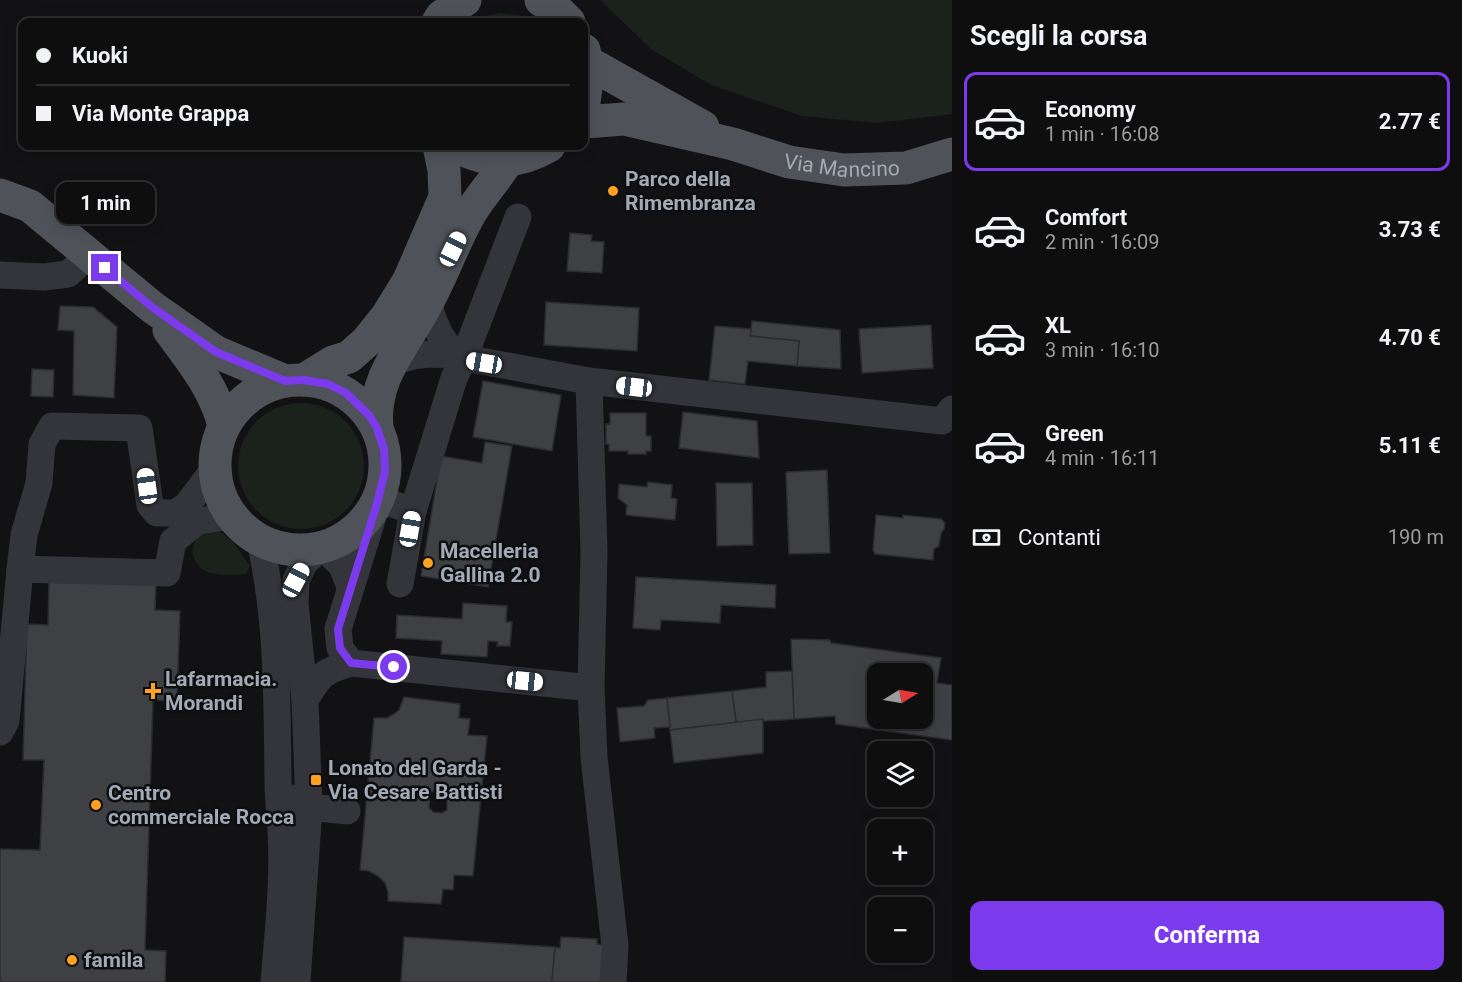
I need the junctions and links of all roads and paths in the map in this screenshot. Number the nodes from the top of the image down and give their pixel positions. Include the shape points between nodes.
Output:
1 (588, 58) edge
2 (588, 122) edge
3 (733, 144) junction
4 (441, 150) edge
5 (464, 150) edge
6 (542, 150) edge
7 (952, 154) edge
8 (508, 160) junction
9 (0, 195) edge
10 (518, 217) dead end
11 (89, 255) junction
12 (0, 275) edge
13 (428, 303) junction
14 (152, 307) junction
15 (463, 360) junction
16 (392, 363) junction
17 (295, 380) junction
18 (589, 381) junction
19 (952, 410) edge
20 (225, 426) junction
21 (377, 428) junction
22 (215, 468) junction
23 (376, 507) junction
24 (413, 511) junction
25 (232, 516) junction
26 (260, 541) junction
27 (323, 547) junction
28 (20, 569) junction
29 (400, 584) dead end
30 (350, 586) junction
31 (351, 663) junction
32 (591, 688) junction
33 (306, 700) junction
34 (277, 703) junction
35 (0, 732) edge
36 (309, 807) junction
37 (347, 811) dead end
38 (274, 982) edge
39 (297, 982) edge
40 (612, 982) edge

1 - 3 main road
2 - 3 main road via 624,119
3 - 7 main road, Via Mancino via 789,162 844,170 906,168
4 - 17 main road via 446,197 410,280 387,316 349,357
5 - 8 main road via 481,157
6 - 8 main road
8 - 13 main road via 471,213
9 - 11 main road via 30,206
10 - 15 street
11 - 12 street via 68,274
11 - 14 main road
13 - 15 street via 436,330
13 - 16 main road
14 - 17 main road via 216,352
14 - 20 main road via 211,389
15 - 16 street via 443,354 422,354
15 - 18 street
15 - 24 street
16 - 21 main road via 378,394
17 - 20 main road via 266,386 249,396
17 - 21 main road via 328,384 346,393 359,403
18 - 19 street via 942,420
18 - 32 street via 594,551
20 - 22 main road via 217,446
21 - 23 main road via 384,449 385,472
22 - 25 main road via 218,488
22 - 28 street via 188,505 175,513 157,513 150,505 139,428 52,426 42,444 39,483 24,535
23 - 24 street via 390,503
23 - 27 main road via 343,539
23 - 30 street
24 - 29 street
25 - 26 main road
25 - 28 street via 198,521 173,541 167,573
26 - 27 main road via 280,548
26 - 34 street via 269,579
27 - 30 street via 342,566
27 - 33 street via 305,562 296,580
28 - 35 street via 6,722
30 - 31 street via 338,629 340,648
31 - 32 street
31 - 33 street via 331,669 318,679
32 - 40 street via 594,757 615,946
33 - 36 street
34 - 36 street via 288,718 291,796
34 - 38 street via 281,877
36 - 37 street
36 - 39 street

